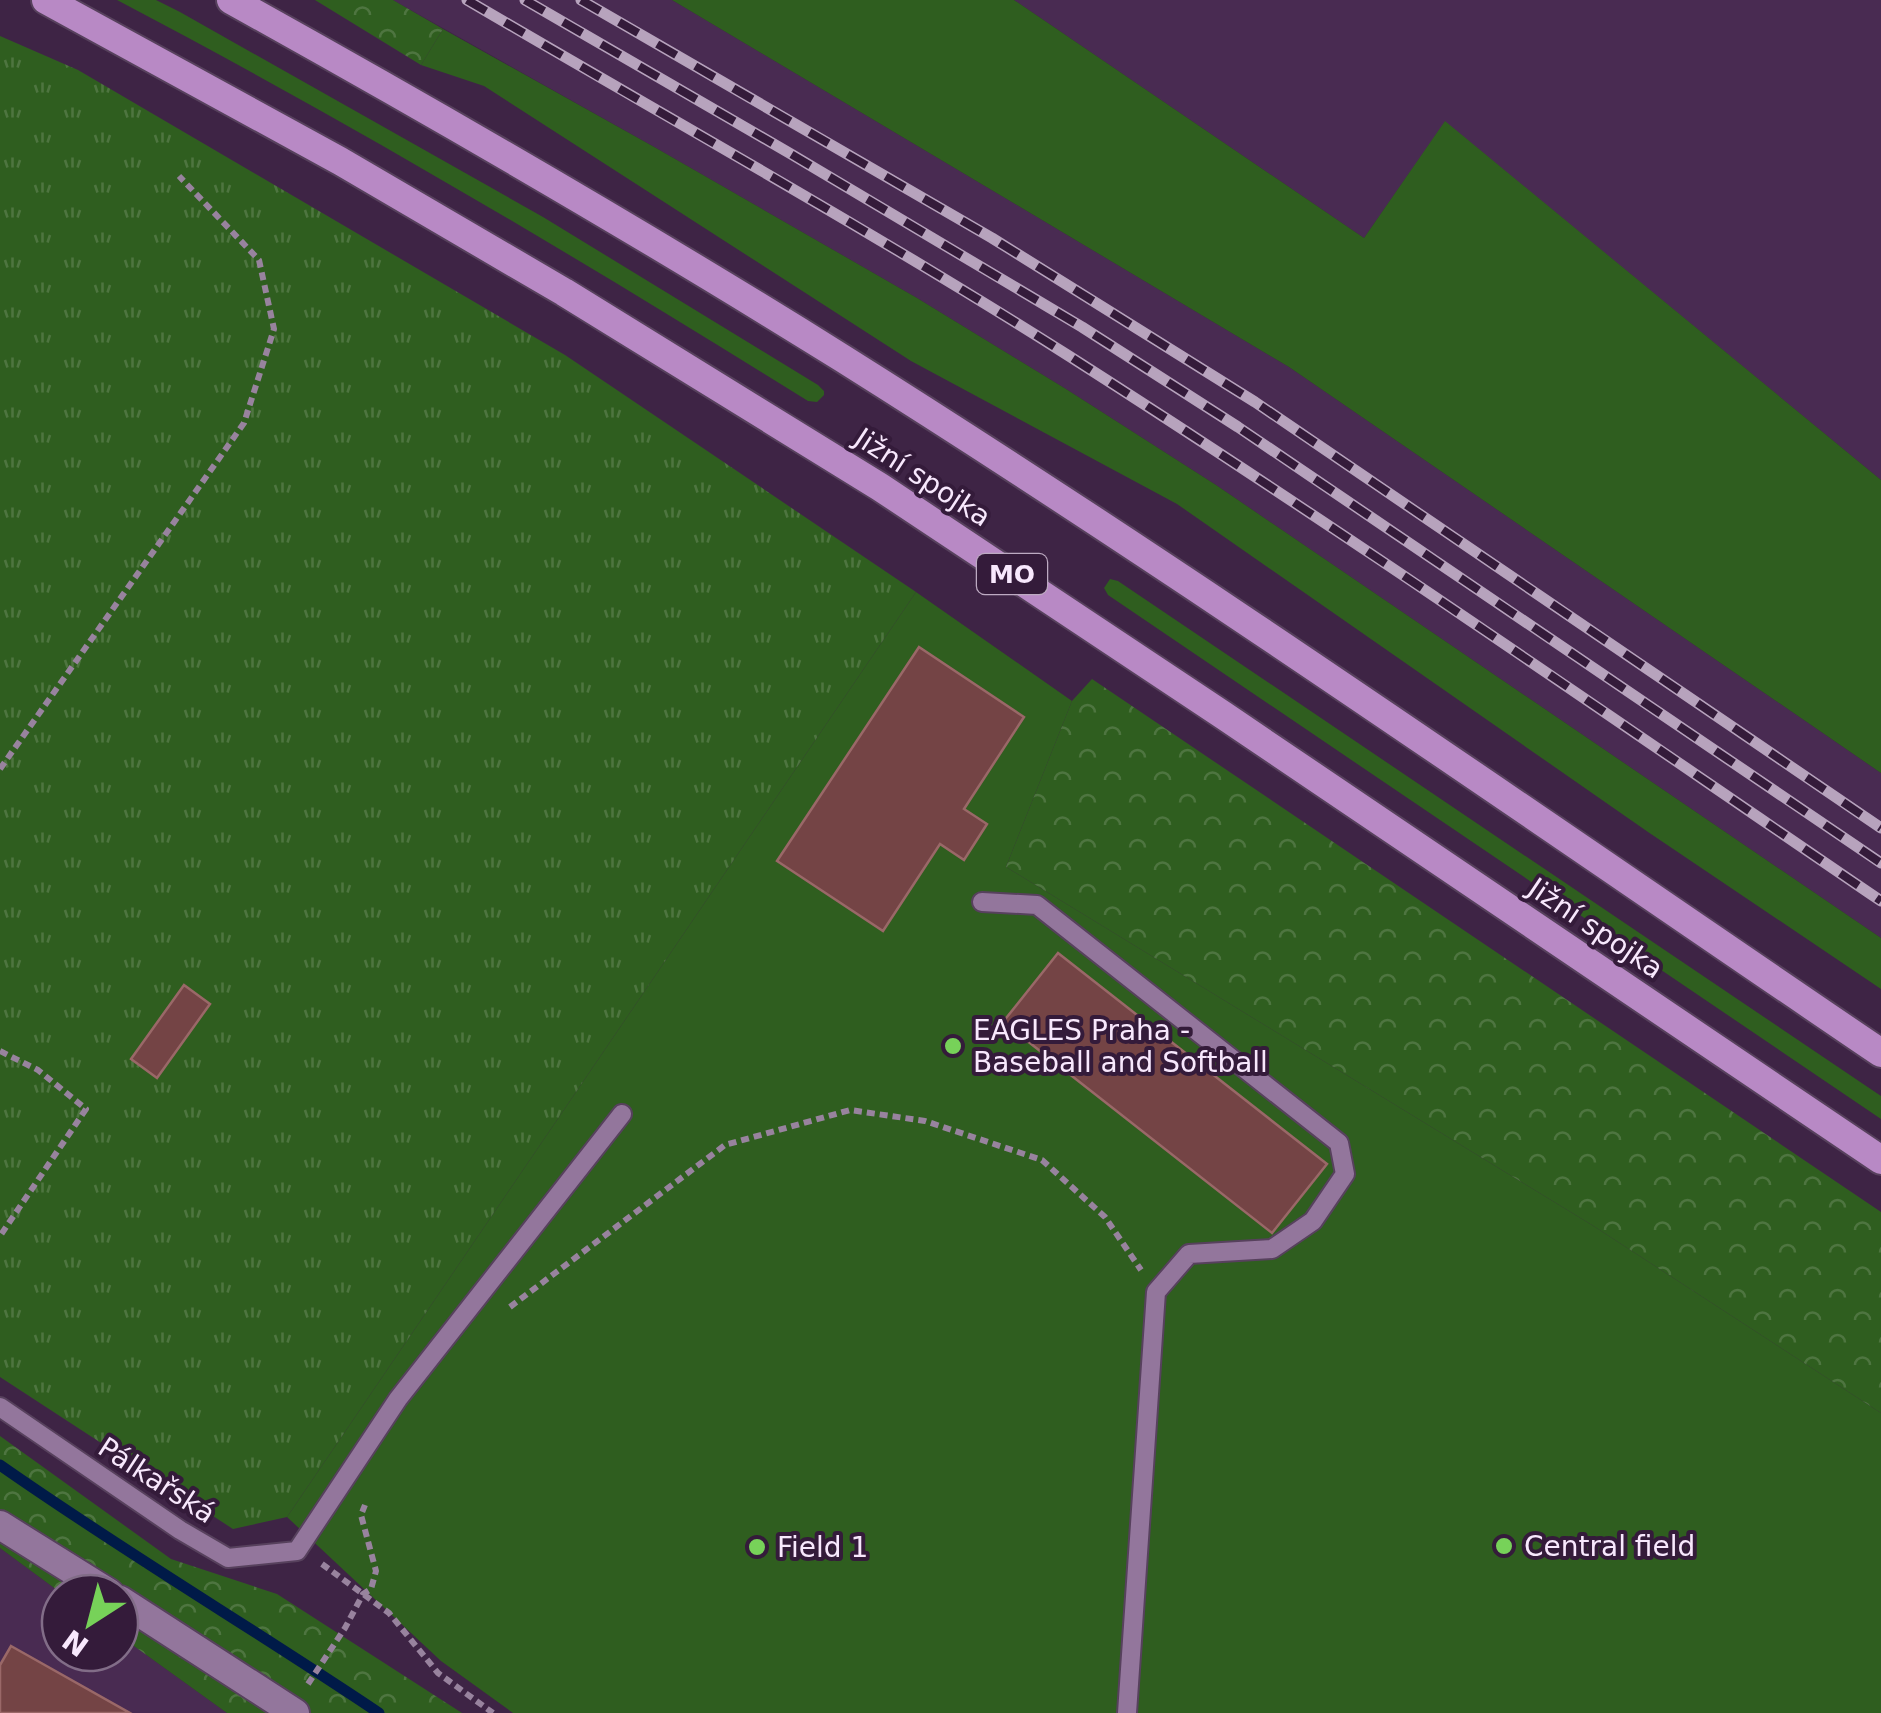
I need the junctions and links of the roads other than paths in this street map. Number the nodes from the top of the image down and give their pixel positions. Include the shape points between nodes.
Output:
1 (46, 0) edge
2 (231, 0) edge
3 (982, 902) dead end
4 (1881, 1052) edge
5 (622, 1114) dead end
6 (1881, 1160) edge
7 (0, 1408) edge
8 (0, 1525) edge
9 (78, 1573) edge
10 (140, 1611) edge
11 (300, 1700) edge
12 (1128, 1713) edge

1 - 6 highway, Jižní spojka / MO via 340,161 880,487
2 - 4 highway, Jižní spojka via 858,368
3 - 12 lane via 1037,905 1339,1143 1345,1174 1313,1221 1272,1249 1190,1254 1156,1292
5 - 7 lane, Pálkařská via 398,1398 297,1550 228,1558
8 - 9 street
10 - 11 street

